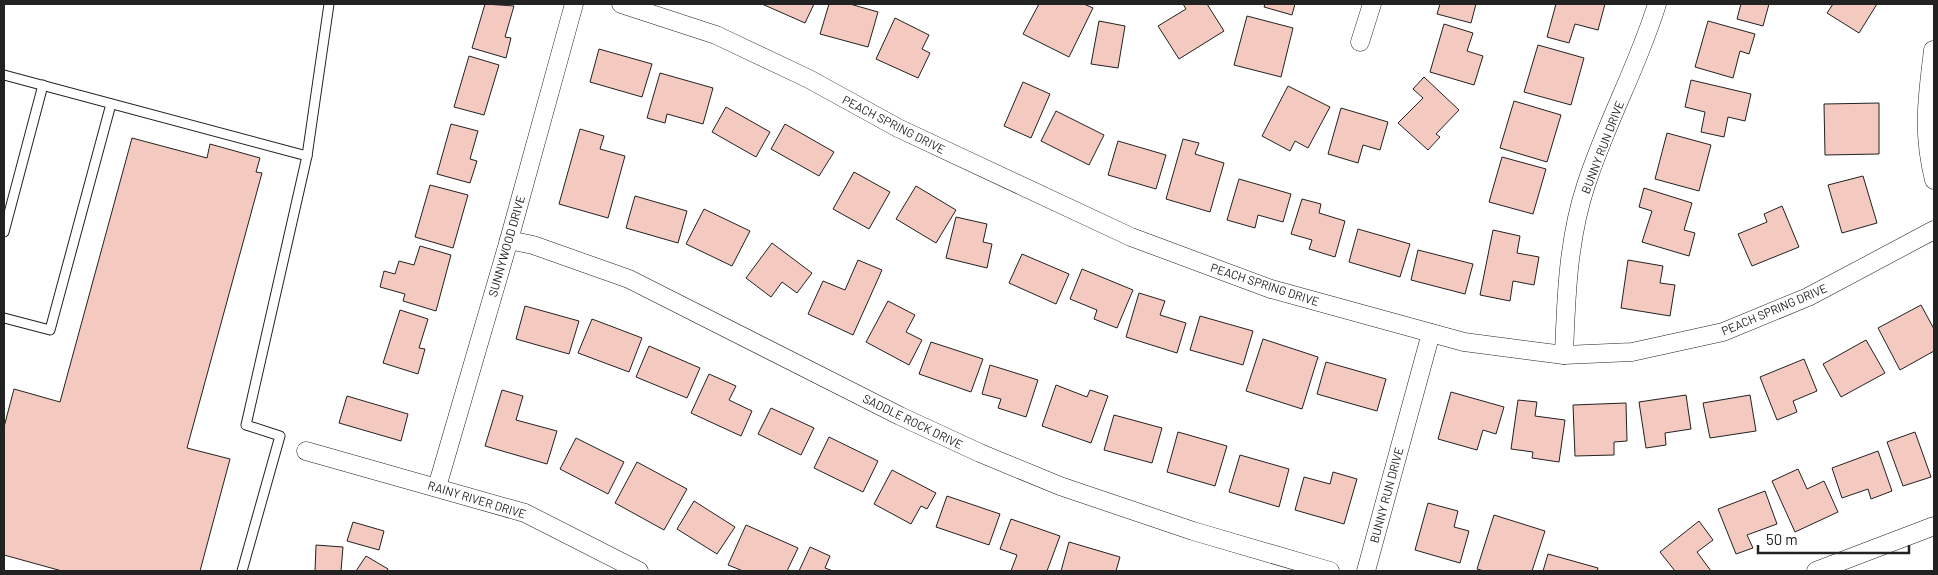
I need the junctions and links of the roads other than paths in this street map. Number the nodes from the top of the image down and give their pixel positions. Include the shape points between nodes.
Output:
1 (329, 4) edge
2 (574, 4) edge
3 (621, 4) edge
4 (1372, 4) edge
5 (1657, 4) edge
6 (1360, 42) dead end
7 (1933, 50) dead end
8 (4, 74) edge
9 (43, 85) junction
10 (111, 104) junction
11 (307, 156) junction
12 (1934, 180) edge
13 (1934, 230) edge
14 (4, 232) edge
15 (508, 240) junction
16 (4, 318) edge
17 (1430, 332) junction
18 (1564, 354) junction
19 (306, 451) dead end
20 (437, 487) junction
21 (1934, 526) edge
22 (242, 571) edge
23 (639, 571) edge
24 (1330, 571) edge
25 (1366, 571) edge
26 (1816, 571) edge

1 - 11 lane
2 - 15 street, SUNNYWOOD DRIVE
3 - 17 street, PEACH SPRING DRIVE via 716,35 809,79 906,132 1131,237 1271,289
4 - 6 street
5 - 18 street, BUNNY RUN DRIVE via 1586,186 1572,246
7 - 12 street via 1925,109 1928,156
8 - 9 lane
9 - 10 lane
9 - 14 lane
10 - 11 lane
10 - 16 lane via 50,330
11 - 22 lane via 246,426 280,436
13 - 18 street, PEACH SPRING DRIVE via 1808,296 1723,332 1632,352
15 - 20 street, SUNNYWOOD DRIVE
15 - 24 street, SADDLE ROCK DRIVE via 533,245 629,279 900,416 1060,486 1193,531
17 - 18 street, PEACH SPRING DRIVE via 1464,342
17 - 25 street, BUNNY RUN DRIVE
19 - 20 street, RAINY RIVER DRIVE
20 - 23 street, RAINY RIVER DRIVE via 525,512
21 - 26 street

